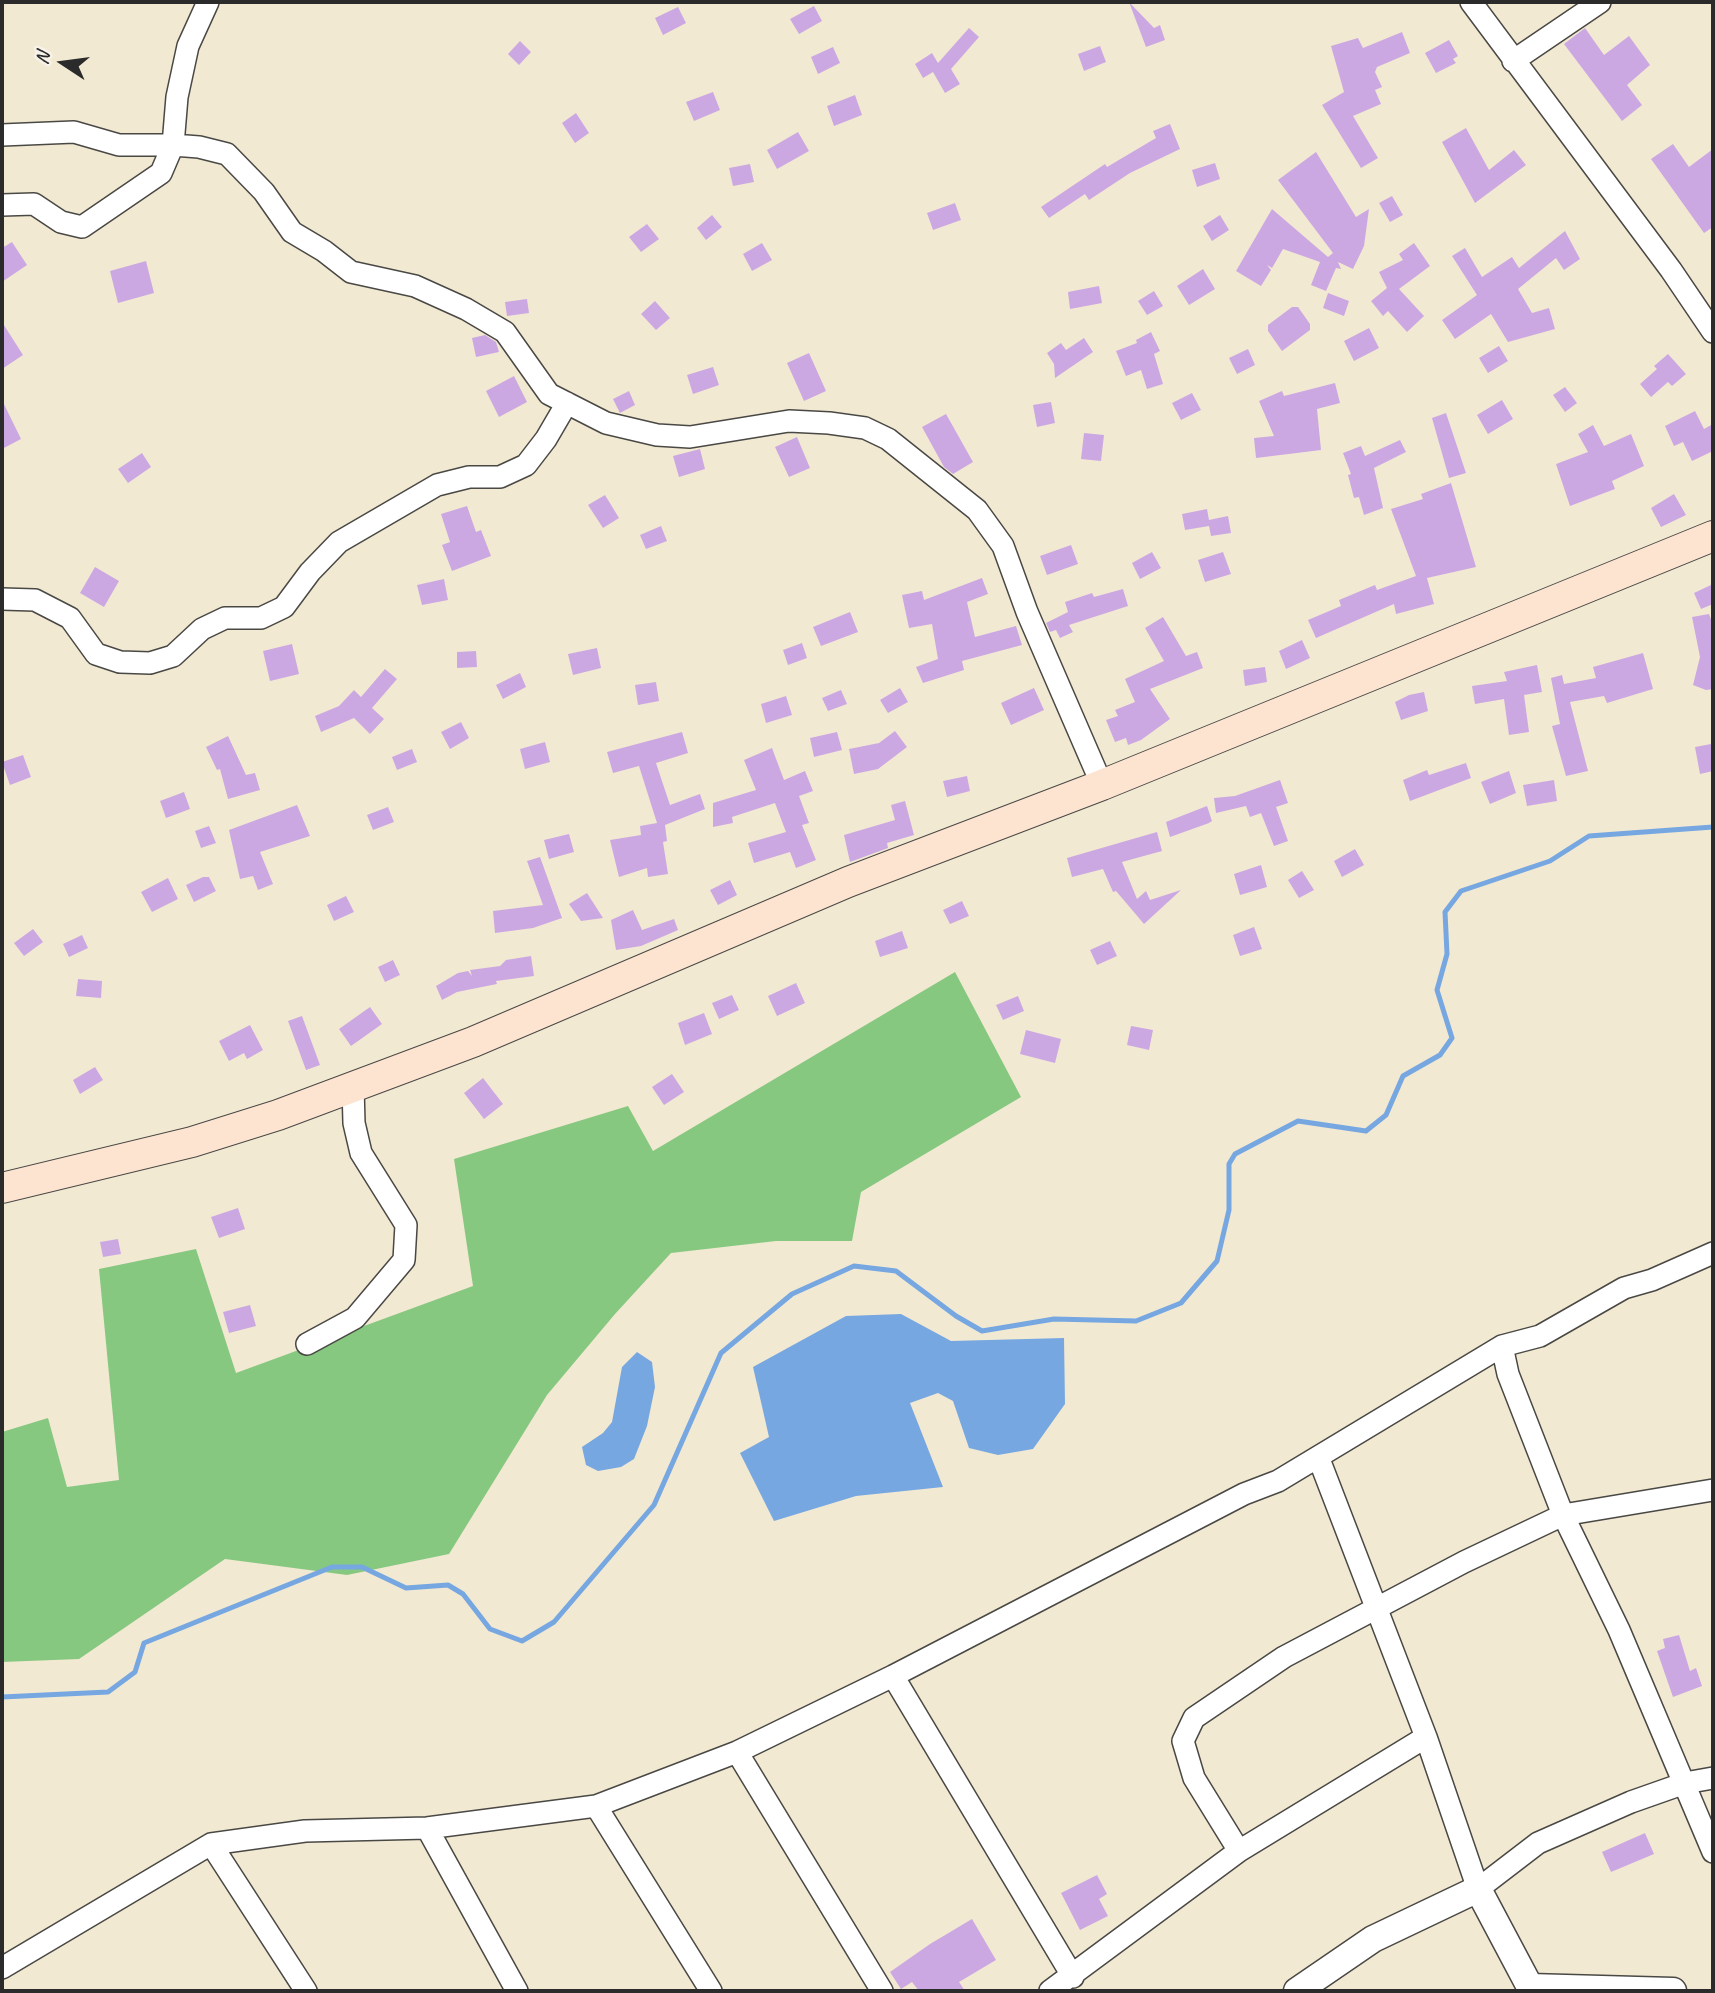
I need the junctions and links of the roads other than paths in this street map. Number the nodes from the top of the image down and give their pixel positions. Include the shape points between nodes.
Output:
1 (208, 2) edge
2 (1471, 2) edge
3 (1600, 2) edge
4 (1513, 61) junction
5 (2, 135) edge
6 (173, 145) junction
7 (2, 205) edge
8 (1713, 332) edge
9 (567, 403) junction
10 (1713, 536) edge
11 (2, 599) edge
12 (1102, 785) junction
13 (353, 1087) junction
14 (2, 1188) edge
15 (1713, 1254) edge
16 (307, 1344) dead end
17 (1502, 1346) junction
18 (1319, 1459) junction
19 (1713, 1490) edge
20 (1563, 1516) junction
21 (1378, 1608) junction
22 (893, 1676) junction
23 (1426, 1737) junction
24 (737, 1752) junction
25 (1713, 1778) edge
26 (1685, 1783) junction
27 (596, 1806) junction
28 (427, 1828) junction
29 (211, 1844) junction
30 (1239, 1851) junction
31 (1713, 1852) edge
32 (1478, 1889) junction
33 (2, 1968) edge
34 (1073, 1977) junction
35 (1531, 1989) edge
36 (306, 1991) edge
37 (517, 1991) edge
38 (711, 1991) edge
39 (882, 1991) edge
40 (1050, 1991) edge
41 (1297, 1991) edge
42 (1673, 1991) edge

1 - 6 street via 188,46
2 - 4 street
3 - 4 street
4 - 8 street
5 - 6 street via 74,132 119,145
6 - 7 street via 161,173 82,227 61,222 34,204
6 - 9 street via 227,153 264,191 292,232 351,272 415,286 505,332 550,394
9 - 11 street via 526,465 500,477 469,477 437,485 339,542 285,607 261,618 225,618 202,629 173,656 150,663 120,662 96,654 69,618 35,600
9 - 12 street via 606,423 657,435 691,437 789,421 865,428 912,456 977,510 1003,547
10 - 12 main road
12 - 13 main road via 848,882 473,1042
13 - 14 main road via 192,1142
13 - 16 street via 361,1153 406,1225 404,1260 355,1318
15 - 17 street via 1624,1288 1540,1336
17 - 18 street
17 - 20 street via 1508,1374
18 - 21 street
18 - 22 street
19 - 20 street
20 - 21 street
20 - 26 street via 1619,1630
21 - 23 street
21 - 30 street via 1284,1657 1194,1718 1183,1741 1194,1778
22 - 24 street
22 - 34 street
23 - 30 street
23 - 32 street
24 - 27 street
24 - 39 street
25 - 26 street
26 - 31 street
26 - 32 street via 1538,1843
27 - 28 street
27 - 38 street
28 - 29 street via 305,1831
28 - 37 street
29 - 33 street
29 - 36 street
30 - 34 street
32 - 35 street
32 - 41 street via 1373,1939
34 - 40 street
35 - 42 street

